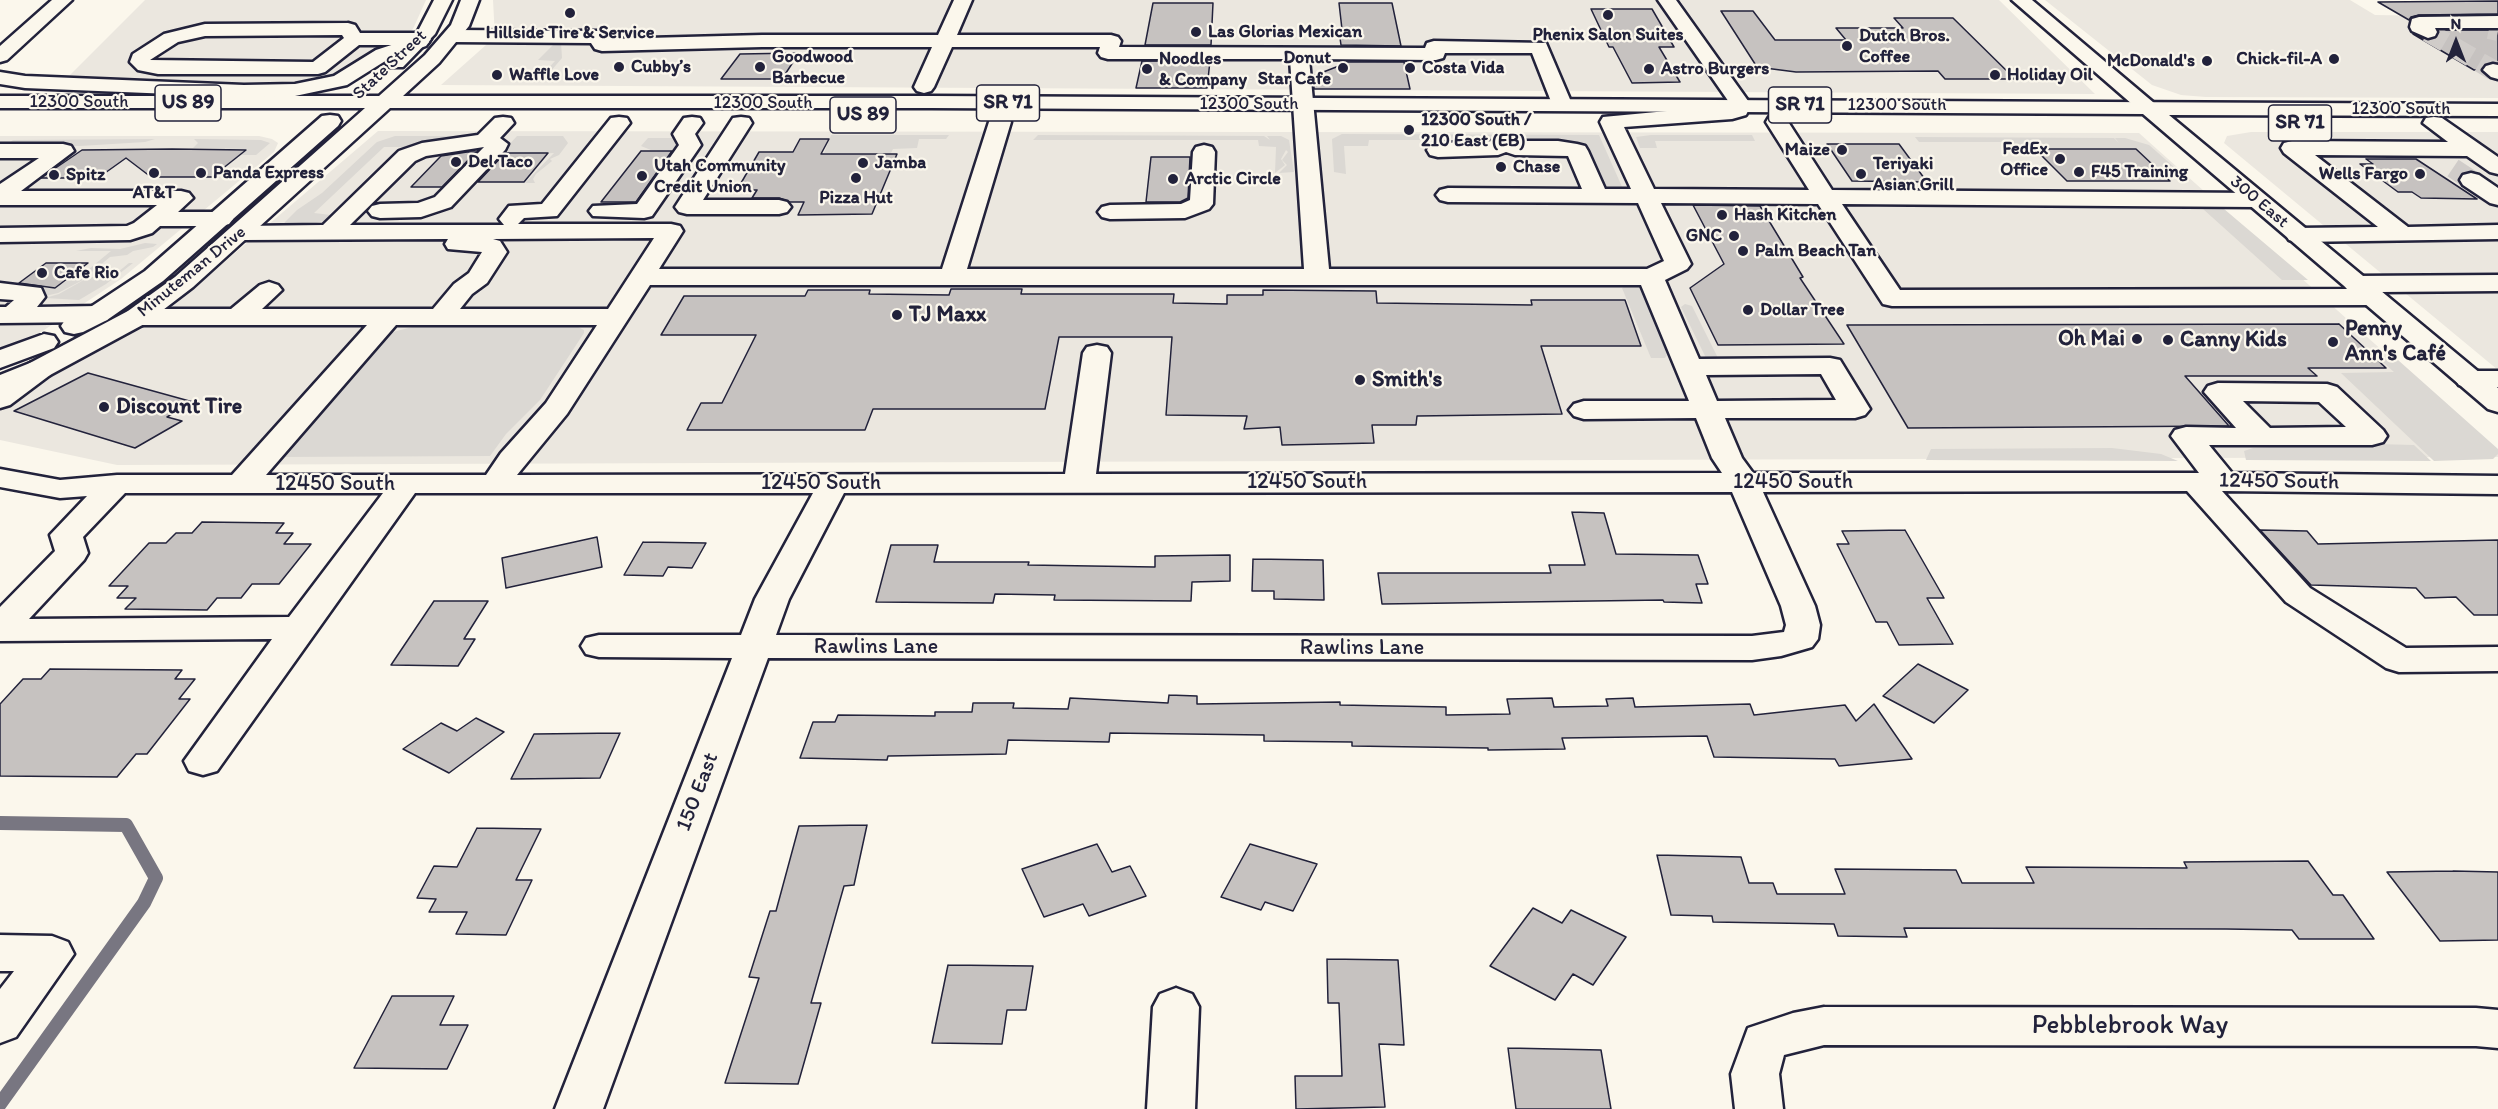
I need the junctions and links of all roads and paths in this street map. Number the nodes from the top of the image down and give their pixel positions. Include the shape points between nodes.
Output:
1 (45, 0) edge
2 (63, 0) edge
3 (443, 0) edge
4 (470, 0) edge
5 (963, 0) edge
6 (1667, 0) edge
7 (2021, 0) edge
8 (2494, 26) tunnel mouth
9 (298, 29) junction
10 (2428, 32) dead end
11 (0, 33) edge
12 (354, 39) junction
13 (450, 40) junction
14 (420, 41) junction
15 (945, 41) junction
16 (1299, 54) junction
17 (0, 56) edge
18 (246, 68) junction
19 (0, 78) edge
20 (0, 84) edge
21 (928, 95) junction
22 (0, 102) edge
23 (218, 103) junction
24 (383, 103) junction
25 (573, 103) junction
26 (1562, 104) junction
27 (1741, 105) junction
28 (2147, 107) junction
29 (2498, 110) edge
30 (354, 113) junction
31 (1305, 113) junction
32 (700, 119) junction
33 (769, 122) junction
34 (1000, 122) junction
35 (1611, 122) junction
36 (1777, 122) junction
37 (296, 123) dead end
38 (327, 123) junction
39 (395, 123) dead end
40 (465, 123) dead end
41 (503, 123) junction
42 (527, 123) dead end
43 (596, 123) dead end
44 (2434, 123) junction
45 (2498, 123) edge
46 (2167, 124) junction
47 (486, 140) junction
48 (2424, 149) junction
49 (1438, 150) dead end
50 (0, 151) edge
51 (1204, 152) dead end
52 (2482, 153) edge
53 (2498, 167) edge
54 (1448, 195) dead end
55 (1596, 195) junction
56 (0, 196) edge
57 (1644, 196) junction
58 (1824, 197) junction
59 (2498, 198) edge
60 (2256, 200) junction
61 (687, 207) junction
62 (779, 207) dead end
63 (351, 211) junction
64 (549, 211) junction
65 (1110, 212) dead end
66 (155, 219) junction
67 (221, 219) junction
68 (671, 231) junction
69 (242, 232) junction
70 (500, 232) junction
71 (2498, 232) edge
72 (2402, 234) junction
73 (0, 235) edge
74 (2298, 235) junction
75 (323, 238) junction
76 (642, 277) junction
77 (952, 277) junction
78 (1317, 277) junction
79 (1651, 277) junction
80 (2498, 283) edge
81 (269, 290) dead end
82 (0, 291) edge
83 (2364, 291) junction
84 (7, 315) edge
85 (98, 315) junction
86 (137, 317) junction
87 (389, 317) junction
88 (440, 317) junction
89 (616, 317) junction
90 (236, 318) junction
91 (1097, 353) dead end
92 (42, 355) junction
93 (0, 360) edge
94 (1689, 367) junction
95 (0, 370) edge
96 (2469, 379) junction
97 (2498, 379) edge
98 (0, 385) edge
99 (0, 399) edge
100 (2498, 403) edge
101 (1584, 410) dead end
102 (1707, 410) junction
103 (2262, 437) dead end
104 (0, 459) edge
105 (0, 478) edge
106 (1743, 482) junction
107 (2209, 482) junction
108 (834, 483) junction
109 (1078, 483) junction
110 (117, 484) junction
111 (241, 484) junction
112 (406, 484) junction
113 (495, 484) junction
114 (2498, 484) edge
115 (300, 628) junction
116 (0, 629) edge
117 (599, 646) dead end
118 (753, 646) junction
119 (2498, 659) edge
120 (203, 761) dead end
121 (0, 953) edge
122 (1176, 1006) dead end
123 (0, 1024) edge
124 (2498, 1029) edge
125 (579, 1109) edge
126 (1171, 1109) edge
127 (1759, 1109) edge

1 - 11 main road
2 - 17 main road
3 - 14 main road, State Street
4 - 13 main road, State Street / US 89
5 - 15 main road
6 - 27 main road
7 - 28 main road, 300 East
8 - 10 main road via 2419,23
9 - 12 main road via 348,29
9 - 18 main road
9 - 18 main road via 192,32 171,38 140,58 145,66 158,68
12 - 14 main road
12 - 18 main road via 318,68
13 - 15 main road via 598,37 602,45
13 - 24 main road, State Street / US 89
13 - 25 main road, US 89 via 446,60 425,81 432,91 535,96
14 - 19 main road via 383,54 340,81 295,90 244,91
14 - 30 main road, State Street
15 - 16 main road via 1111,41 1108,53
15 - 21 main road
16 - 26 main road via 1436,54 1434,47 1539,47
16 - 31 main road
20 - 23 main road
21 - 31 main road, 12300 South / SR 71
21 - 32 main road, 12300 South / SR 71
21 - 33 main road, US 89 via 923,108 909,111
22 - 23 main road, 12300 South / US 89
23 - 30 main road, 12300 South / US 89
24 - 25 main road, 12300 South
24 - 30 main road, State Street
25 - 32 main road, 12300 South / US 89
26 - 27 main road, 12300 South / SR 71
26 - 31 main road, 12300 South / SR 71
27 - 28 main road, 12300 South / SR 71
27 - 35 main road via 1739,111 1732,113
28 - 29 main road, 12300 South / SR 71
28 - 46 main road, 300 East
30 - 38 main road, 12300 South / US 89
30 - 39 main road, 12300 South / US 89
30 - 69 main road, Minuteman Drive
31 - 34 main road, 12300 South / SR 71
31 - 35 main road, 12300 South / SR 71
31 - 78 main road
32 - 33 main road, 12300 South / US 89
32 - 64 main road via 684,134 690,145 644,211
33 - 34 main road, 12300 South / SR 71
33 - 61 main road
34 - 77 main road
35 - 36 main road, 12300 South / SR 71
35 - 57 main road
36 - 46 main road, 12300 South / SR 71
36 - 58 main road
37 - 38 main road, 12300 South / US 89
38 - 67 main road, Minuteman Drive
40 - 41 main road
41 - 42 main road
41 - 47 main road
43 - 64 main road via 630,123
44 - 45 main road, 12300 South / SR 71
44 - 46 main road, 12300 South / SR 71
44 - 52 main road
46 - 60 main road, 300 East
47 - 63 main road via 413,153
47 - 63 main road via 497,144 494,150 443,202 421,210
48 - 52 main road
48 - 59 main road
48 - 72 main road via 2292,148
49 - 55 main road via 1558,148 1577,152
50 - 56 main road via 63,151
51 - 65 main road via 1201,204 1185,212
52 - 53 main road
54 - 55 main road
55 - 57 main road
56 - 66 main road via 181,198
57 - 58 main road
57 - 79 main road via 1678,264
58 - 60 main road
58 - 83 main road via 1892,298
60 - 74 main road, 300 East
61 - 62 main road
61 - 68 main road
63 - 75 main road
64 - 70 main road via 517,211
66 - 67 main road
66 - 73 main road via 138,231 122,234
67 - 85 main road, Minuteman Drive via 154,276
68 - 70 main road
68 - 76 main road
69 - 75 main road
69 - 86 main road, Minuteman Drive
70 - 75 main road
71 - 72 main road
72 - 74 main road
74 - 83 main road, 300 East
75 - 88 main road via 491,246 494,256
76 - 77 main road
76 - 89 main road
77 - 78 main road
78 - 79 main road
79 - 94 main road
80 - 83 main road
81 - 90 main road
82 - 84 main road via 32,293 32,297
83 - 96 main road, 300 East
84 - 85 main road
85 - 92 main road, Minuteman Drive
86 - 90 main road
86 - 92 main road, Minuteman Drive
87 - 88 main road
87 - 90 main road
87 - 111 main road
88 - 89 main road
89 - 113 main road via 557,408
91 - 109 main road
92 - 93 main road, Minuteman Drive
92 - 95 main road
92 - 98 main road, Minuteman Drive
92 - 99 main road
94 - 102 main road
94 - 102 main road via 1830,366 1855,409
96 - 97 main road
96 - 100 main road, 300 East
101 - 102 main road
102 - 106 main road via 1727,458
103 - 107 main road via 2186,436
104 - 110 main road, 12450 South
105 - 110 main road, 12450 South via 60,489
106 - 107 main road, 12450 South
106 - 109 main road, 12450 South
106 - 118 main road, Rawlins Lane via 1803,625 1800,639 1781,645
107 - 114 main road, 12450 South
107 - 119 main road via 2298,596 2399,660
108 - 109 main road, 12450 South
108 - 113 main road, 12450 South
108 - 118 main road, 150 East via 794,555
110 - 111 main road, 12450 South
110 - 116 main road via 66,535 72,553
111 - 112 main road, 12450 South
112 - 113 main road, 12450 South
112 - 115 main road
115 - 116 main road
115 - 120 main road
117 - 118 main road
118 - 125 main road, 150 East
121 - 123 main road via 52,954
122 - 126 main road
124 - 127 main road, Pebblebrook Way via 1824,1026 1764,1042 1755,1074

